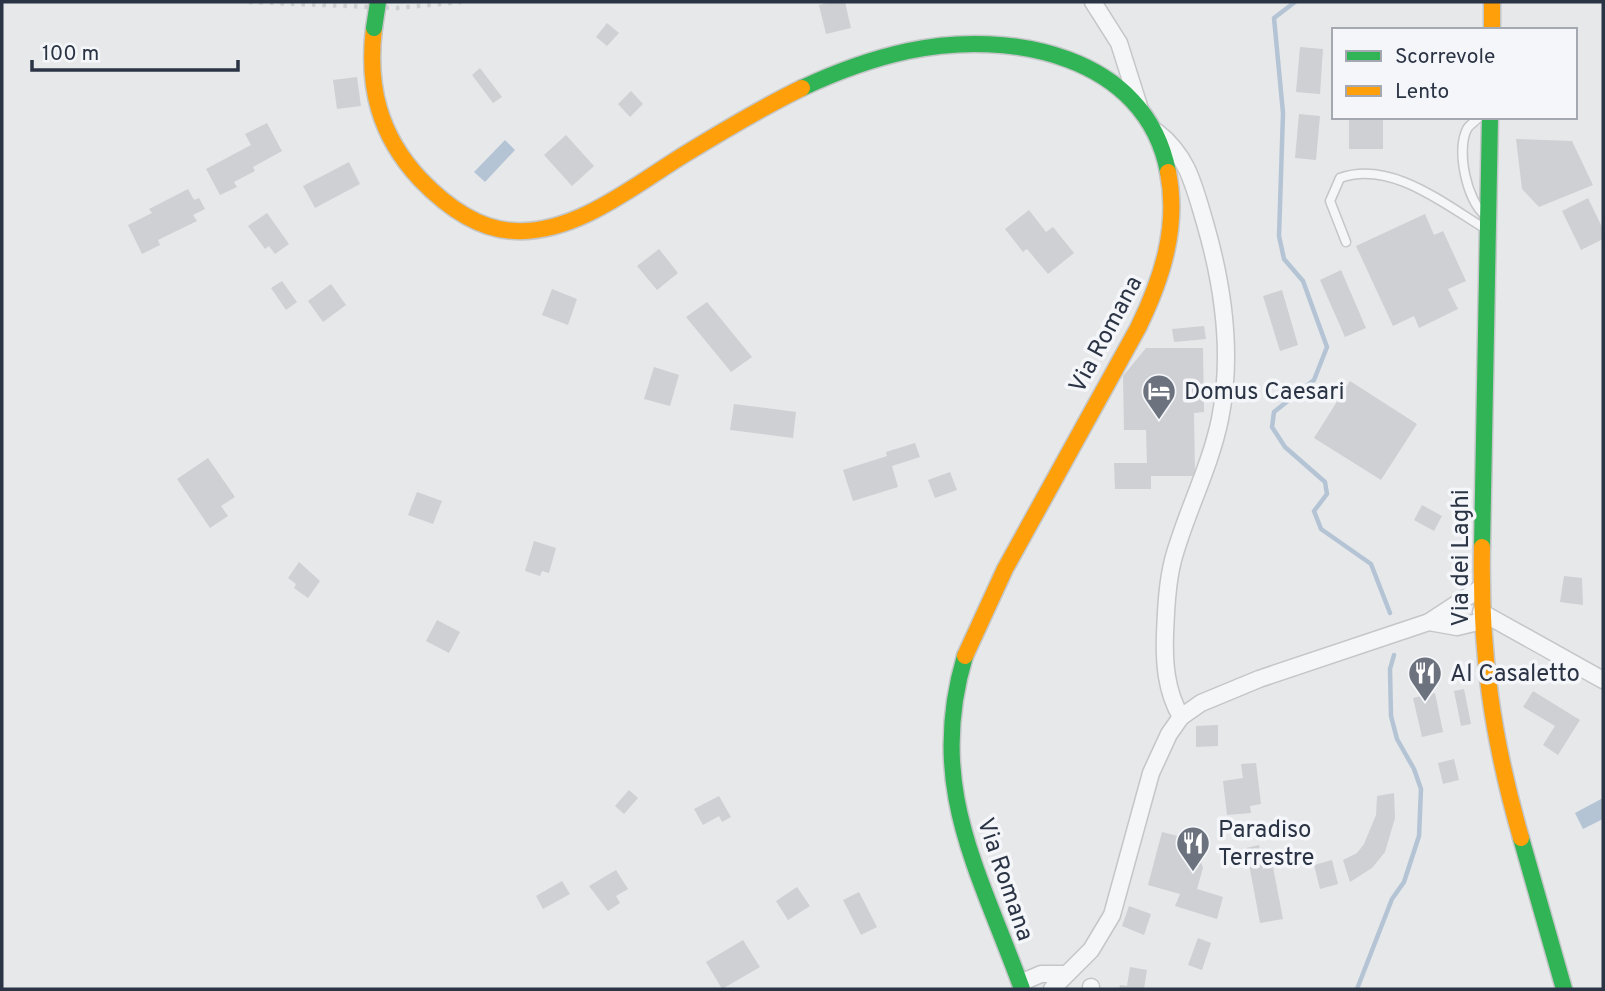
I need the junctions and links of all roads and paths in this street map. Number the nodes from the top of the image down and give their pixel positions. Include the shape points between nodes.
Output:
1 (379, 2) edge
2 (1093, 2) edge
3 (1492, 2) edge
4 (1492, 28) edge
5 (1139, 106) junction
6 (1477, 119) edge
7 (1490, 119) edge
8 (1156, 131) junction
9 (1487, 223) junction
10 (1346, 242) dead end
11 (1482, 588) junction
12 (1460, 603) junction
13 (1481, 613) junction
14 (1429, 622) junction
15 (1457, 627) junction
16 (1483, 645) junction
17 (1603, 680) edge
18 (1181, 717) junction
19 (1066, 974) junction
20 (1021, 986) edge
21 (1052, 989) edge
22 (1564, 989) edge

1 - 5 street, Via Romana, bridge via 369,67 383,125 395,150 413,174 454,208 481,223 509,230 537,230 597,209 781,97 831,73 903,52 950,45 1017,46 1060,58 1122,90
2 - 5 street via 1123,53
3 - 4 street
5 - 8 street, Via Romana
6 - 9 lane via 1467,130 1462,162 1473,206
7 - 9 street, Via dei Laghi
8 - 18 street via 1180,153 1199,206 1216,269 1226,349 1221,416 1173,561 1168,591 1166,674
8 - 20 street, Via Romana via 1166,162 1171,212 1169,244 1159,281 1134,338 985,607 953,701 950,751 958,809
9 - 10 lane via 1385,174 1349,175 1340,178 1330,201
9 - 11 street, Via dei Laghi
11 - 12 street
11 - 13 street, Via dei Laghi
12 - 13 street
12 - 14 street
13 - 15 street
13 - 16 street, Via dei Laghi
13 - 17 street
14 - 15 street
14 - 18 street via 1259,679 1201,703
15 - 16 street
16 - 22 street, Via dei Laghi via 1500,766
18 - 19 street via 1151,773 1112,915 1091,950
19 - 20 street via 1041,974
19 - 21 street

